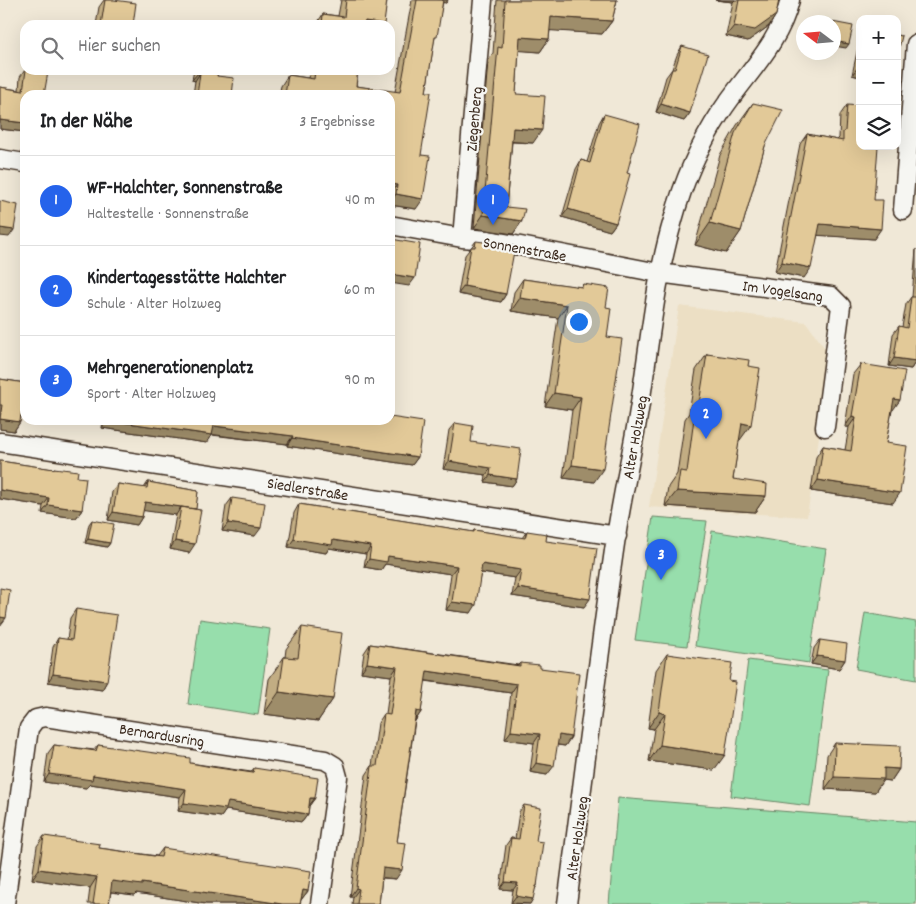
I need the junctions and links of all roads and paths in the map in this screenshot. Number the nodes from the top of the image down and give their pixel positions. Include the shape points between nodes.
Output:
1 (484, 0) edge
2 (790, 0) edge
3 (916, 44) edge
4 (0, 159) edge
5 (20, 162) edge
6 (903, 210) dead end
7 (395, 226) edge
8 (462, 238) junction
9 (660, 273) junction
10 (824, 428) dead end
11 (0, 442) edge
12 (617, 536) junction
13 (5, 904) edge
14 (320, 904) edge
15 (567, 904) edge

1 - 8 street, Ziegenberg
2 - 9 street, Alter Holzweg via 774,42 721,112 699,153 673,219
3 - 6 street
4 - 5 street
7 - 8 street, Sonnenstraße
8 - 9 street, Sonnenstraße via 489,240
9 - 10 street, Im Vogelsang via 831,296 841,306
9 - 12 street, Alter Holzweg
11 - 12 street, Siedlerstraße
12 - 15 street, Alter Holzweg
13 - 14 street, Bernardusring via 29,728 36,718 45,717 325,760 335,766 338,777

